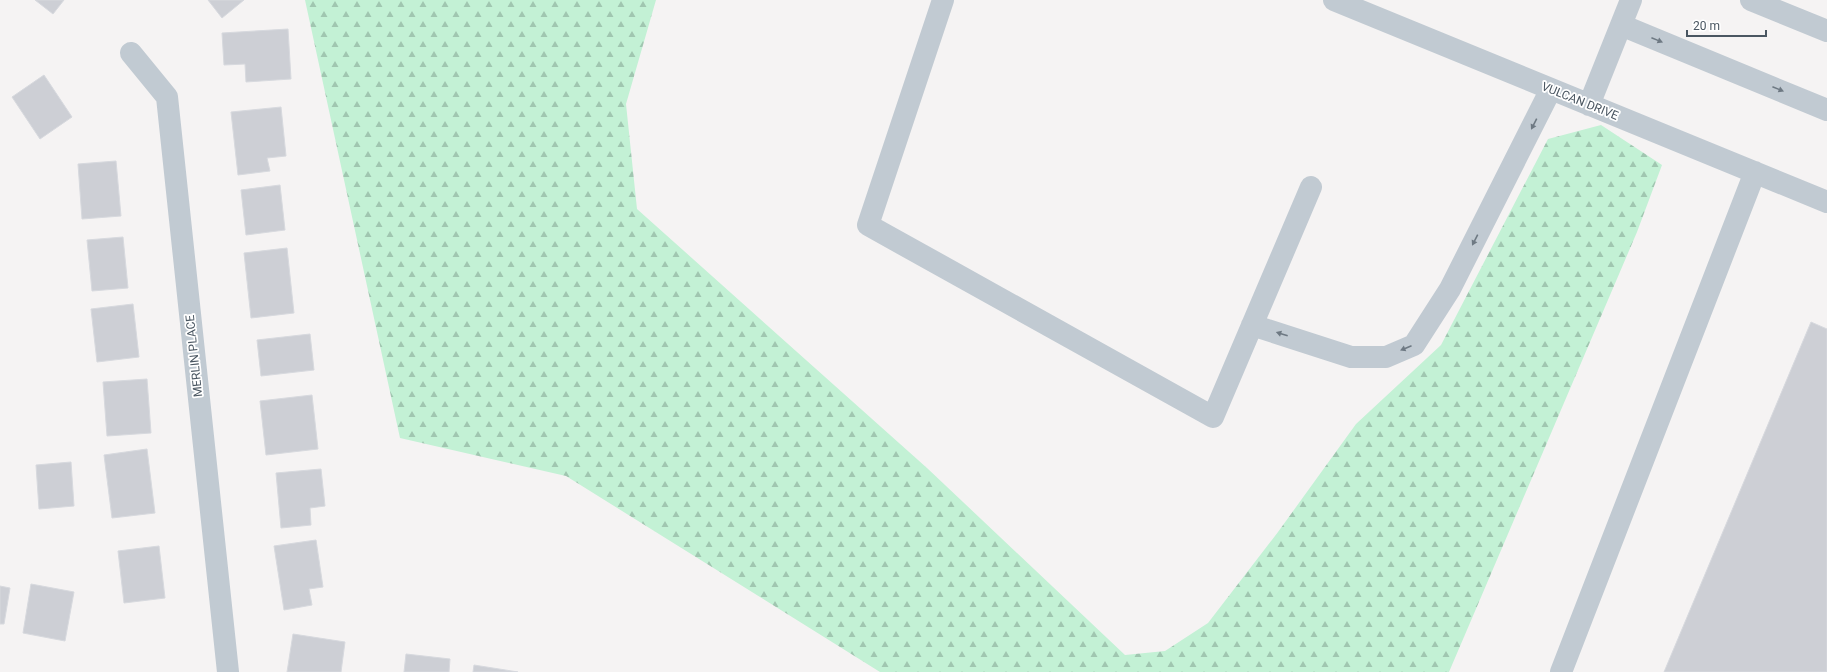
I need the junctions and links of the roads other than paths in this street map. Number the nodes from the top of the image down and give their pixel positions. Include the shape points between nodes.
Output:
1 (943, 0) edge
2 (1334, 0) edge
3 (1631, 0) edge
4 (1751, 0) edge
5 (1621, 25) junction
6 (1827, 31) edge
7 (131, 53) dead end
8 (1551, 89) junction
9 (1589, 105) junction
10 (1827, 110) edge
11 (1755, 172) junction
12 (1311, 187) dead end
13 (1827, 202) edge
14 (1252, 325) junction
15 (228, 672) edge
16 (1560, 672) edge

1 - 14 street via 868,225 1213,417
2 - 8 street, VULCAN DRIVE
3 - 5 street
4 - 6 street
5 - 9 street
5 -> 10 street
7 - 15 street, MERLIN PLACE via 167,97
8 - 9 street, VULCAN DRIVE
8 -> 14 street via 1450,289 1414,345 1386,357 1351,357
9 - 11 street, VULCAN DRIVE
11 - 13 street, VULCAN DRIVE
11 - 16 street
12 - 14 street

